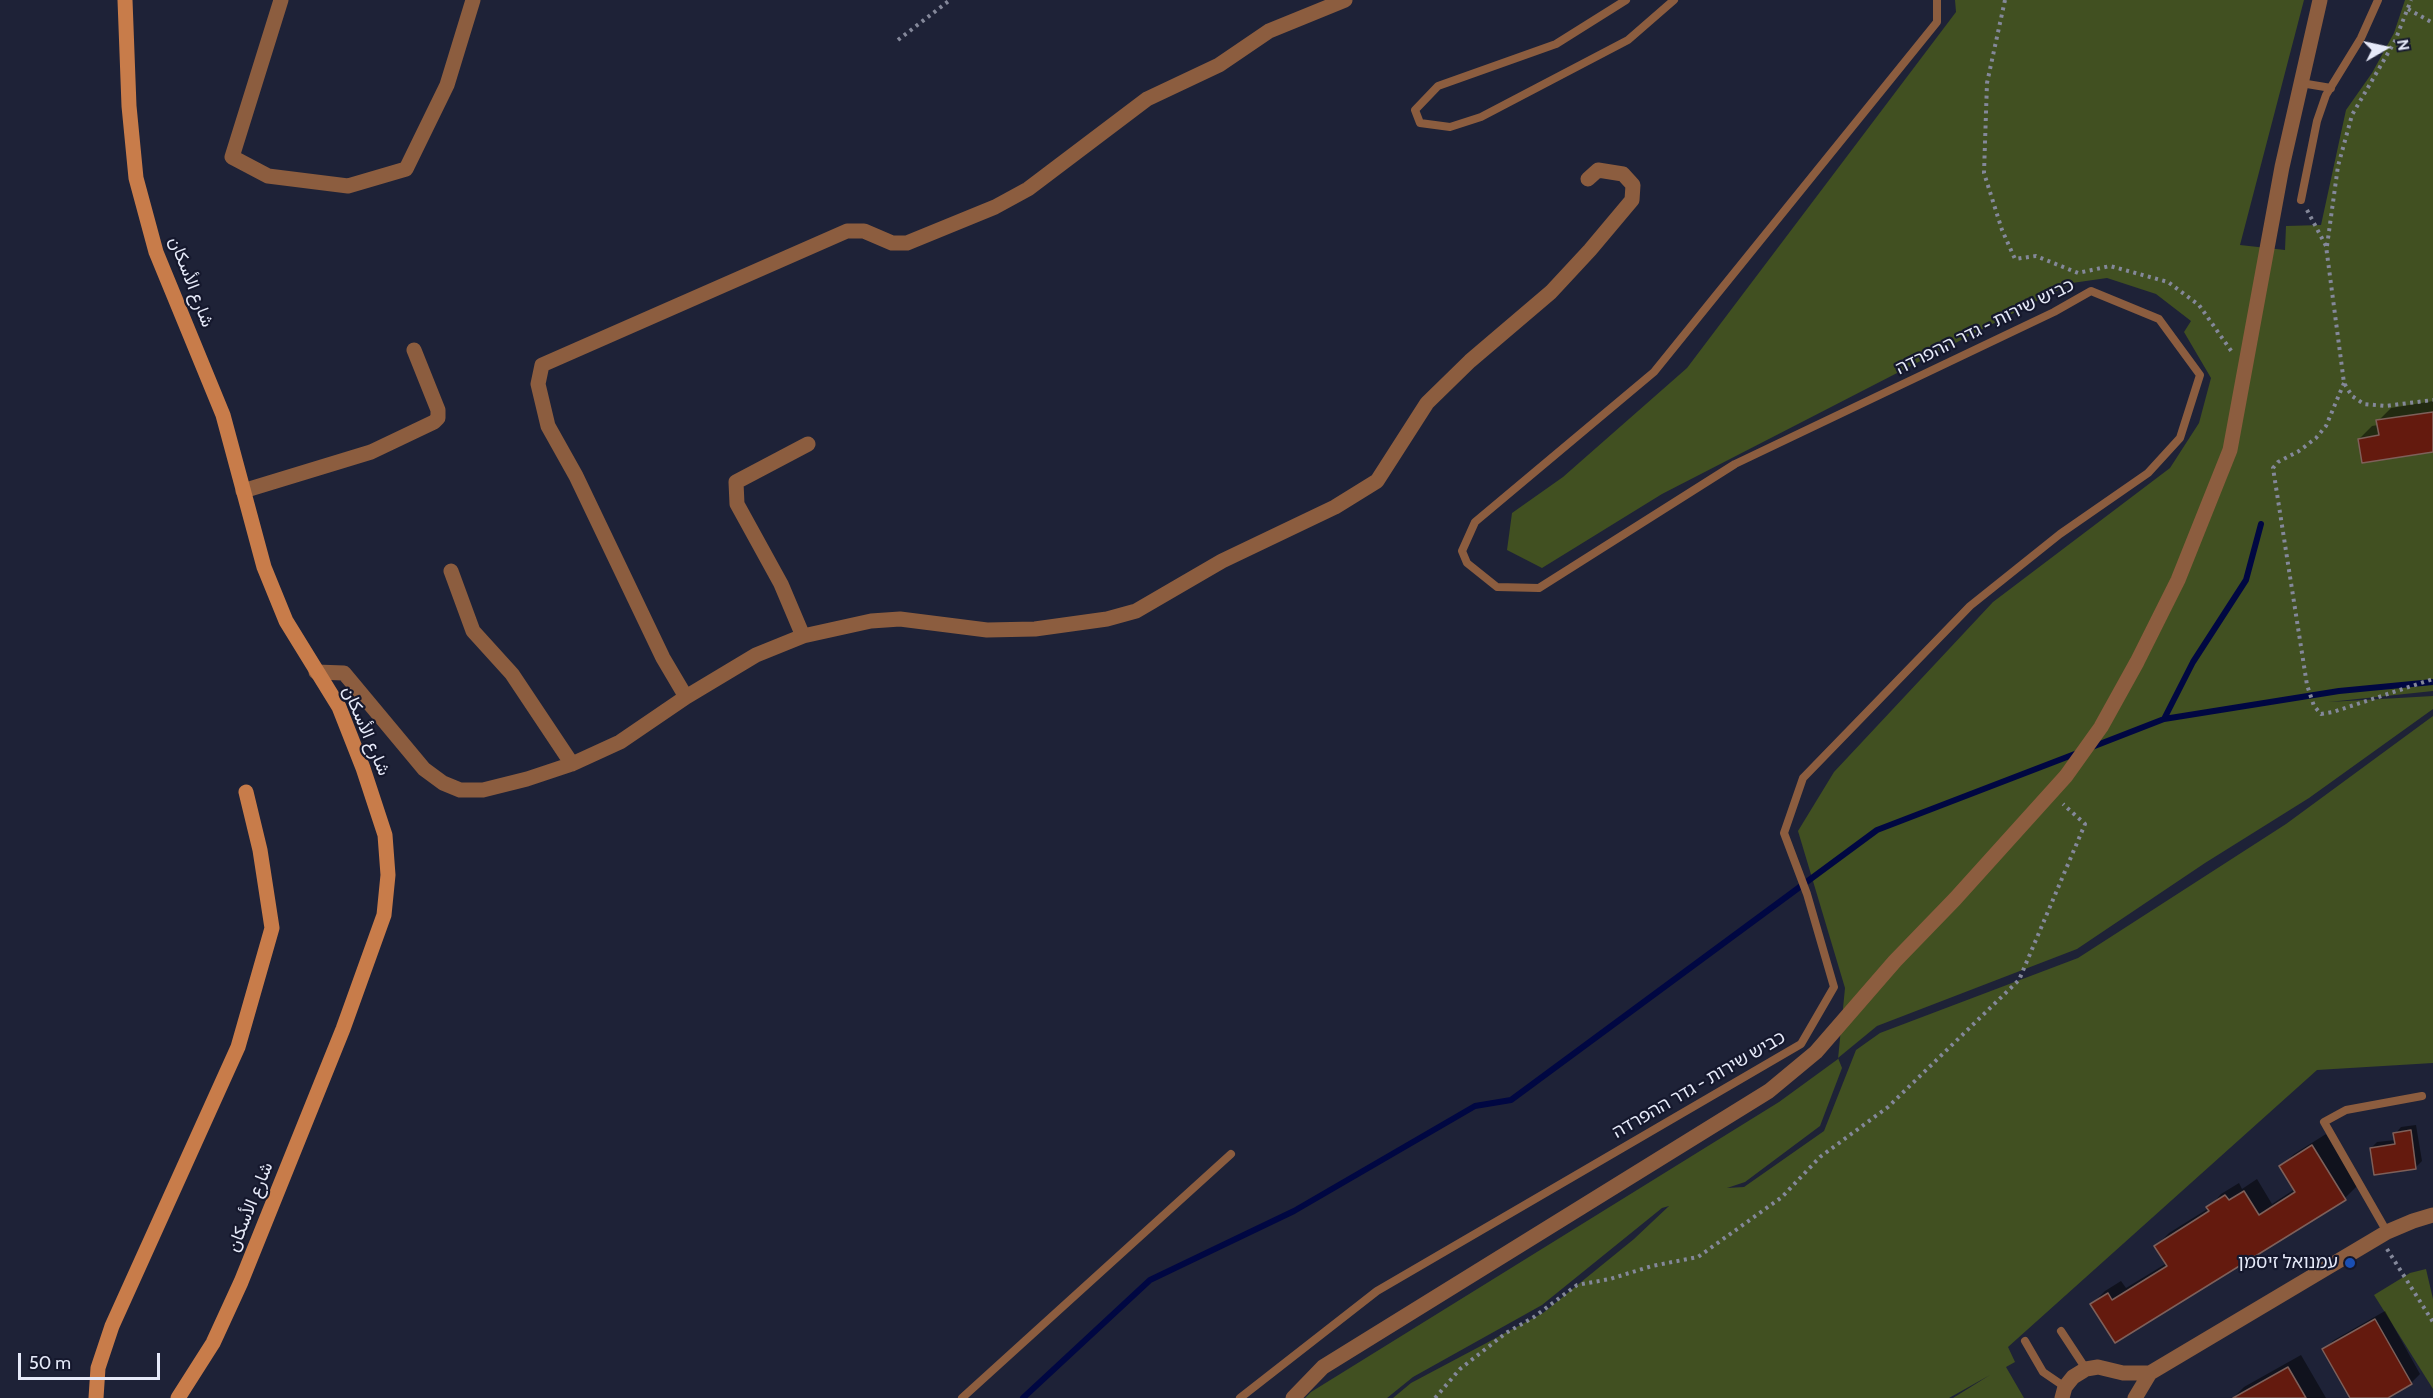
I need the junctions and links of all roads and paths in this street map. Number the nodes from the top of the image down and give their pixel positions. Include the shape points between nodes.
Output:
1 (125, 0) edge
2 (281, 0) edge
3 (473, 0) edge
4 (950, 0) edge
5 (1345, 0) edge
6 (1626, 0) edge
7 (1674, 0) edge
8 (1937, 0) edge
9 (2005, 0) edge
10 (2320, 0) edge
11 (2378, 0) edge
12 (2411, 0) edge
13 (2408, 9) junction
14 (2433, 23) edge
15 (898, 40) dead end
16 (2301, 83) junction
17 (2331, 88) junction
18 (1588, 179) dead end
19 (2301, 200) joint
20 (2326, 246) junction
21 (414, 350) dead end
22 (2245, 369) junction
23 (2344, 383) junction
24 (2433, 400) edge
25 (808, 444) dead end
26 (243, 491) junction
27 (451, 571) dead end
28 (803, 636) junction
29 (316, 672) junction
30 (2433, 679) edge
31 (686, 697) junction
32 (572, 764) junction
33 (246, 792) dead end
34 (2051, 793) junction
35 (2422, 1096) dead end
36 (1231, 1154) dead end
37 (2433, 1215) edge
38 (2383, 1234) junction
39 (2433, 1322) edge
40 (2061, 1331) dead end
41 (2025, 1341) dead end
42 (2086, 1369) junction
43 (2150, 1373) junction
44 (2064, 1392) edge
45 (96, 1398) edge
46 (178, 1398) edge
47 (962, 1398) edge
48 (1240, 1398) edge
49 (1293, 1398) edge
50 (1435, 1398) edge
51 (2135, 1398) edge

1 - 26 street, شارع الأسكان via 136,178 156,252 223,415
2 - 3 street via 232,157 268,176 348,186 406,169 447,85
4 - 15 path
5 - 31 street via 1269,31 1219,65 1147,99 1028,189 995,207 907,243 892,243 864,231 847,231 543,365 538,384 548,426
6 - 7 lane via 1556,44 1438,87 1415,110 1420,123 1450,127 1481,117 1628,40
8 - 48 lane, כביש שירות - גדר ההפרדה via 1937,22 1654,372 1475,522 1462,551 1467,563 1497,587 1539,588 1735,464 2091,291 2158,319 2200,375 2180,438 2148,473 2060,534 1970,606 1803,778 1784,832 1834,987 1801,1044 1377,1291
9 - 22 path via 1987,82 1984,173 2015,259 2036,256 2078,273 2110,266 2169,282 2199,305
10 - 16 street
11 - 17 lane
12 - 13 path
13 - 14 path
13 - 20 path via 2395,41 2352,115 2338,166
16 - 17 lane
16 - 22 street
17 - 19 lane via 2317,121
18 - 28 street via 1598,170 1623,174 1633,185 1632,200 1551,292 1427,403 1377,482 1335,507 1222,561 1144,606 1107,620 1035,630 987,630 900,618
19 - 20 path
20 - 23 path
21 - 26 street via 438,410 434,422 372,452
22 - 34 street via 2230,450 2178,580 2101,727
23 - 24 path via 2352,396 2364,404 2385,406
23 - 30 path via 2326,426 2316,438 2273,468 2307,685 2321,714
25 - 28 street via 736,482 737,504 781,584
26 - 29 street, شارع الأسكان via 264,567 286,621
27 - 32 street via 473,631 512,674
28 - 31 street via 756,655
29 - 32 street via 344,673 424,769 460,790 494,788
29 - 46 street, شارع الأسكان via 339,707 385,835 388,875 384,915 343,1029 241,1282 213,1342
31 - 32 street via 620,742
33 - 45 street via 272,928 238,1047 112,1326 98,1368
34 - 49 street via 1894,961 1816,1052 1769,1091 1323,1367
34 - 50 path via 2085,824 2019,980 1973,1026 1888,1107 1820,1157 1782,1197 1726,1238 1698,1257 1577,1285 1506,1333 1460,1370
35 - 38 lane via 2346,1110 2324,1122
36 - 47 lane
37 - 38 street
38 - 39 path
38 - 43 street
40 - 42 lane
41 - 44 lane via 2043,1372
42 - 43 street
42 - 44 street via 2073,1377
43 - 51 street

